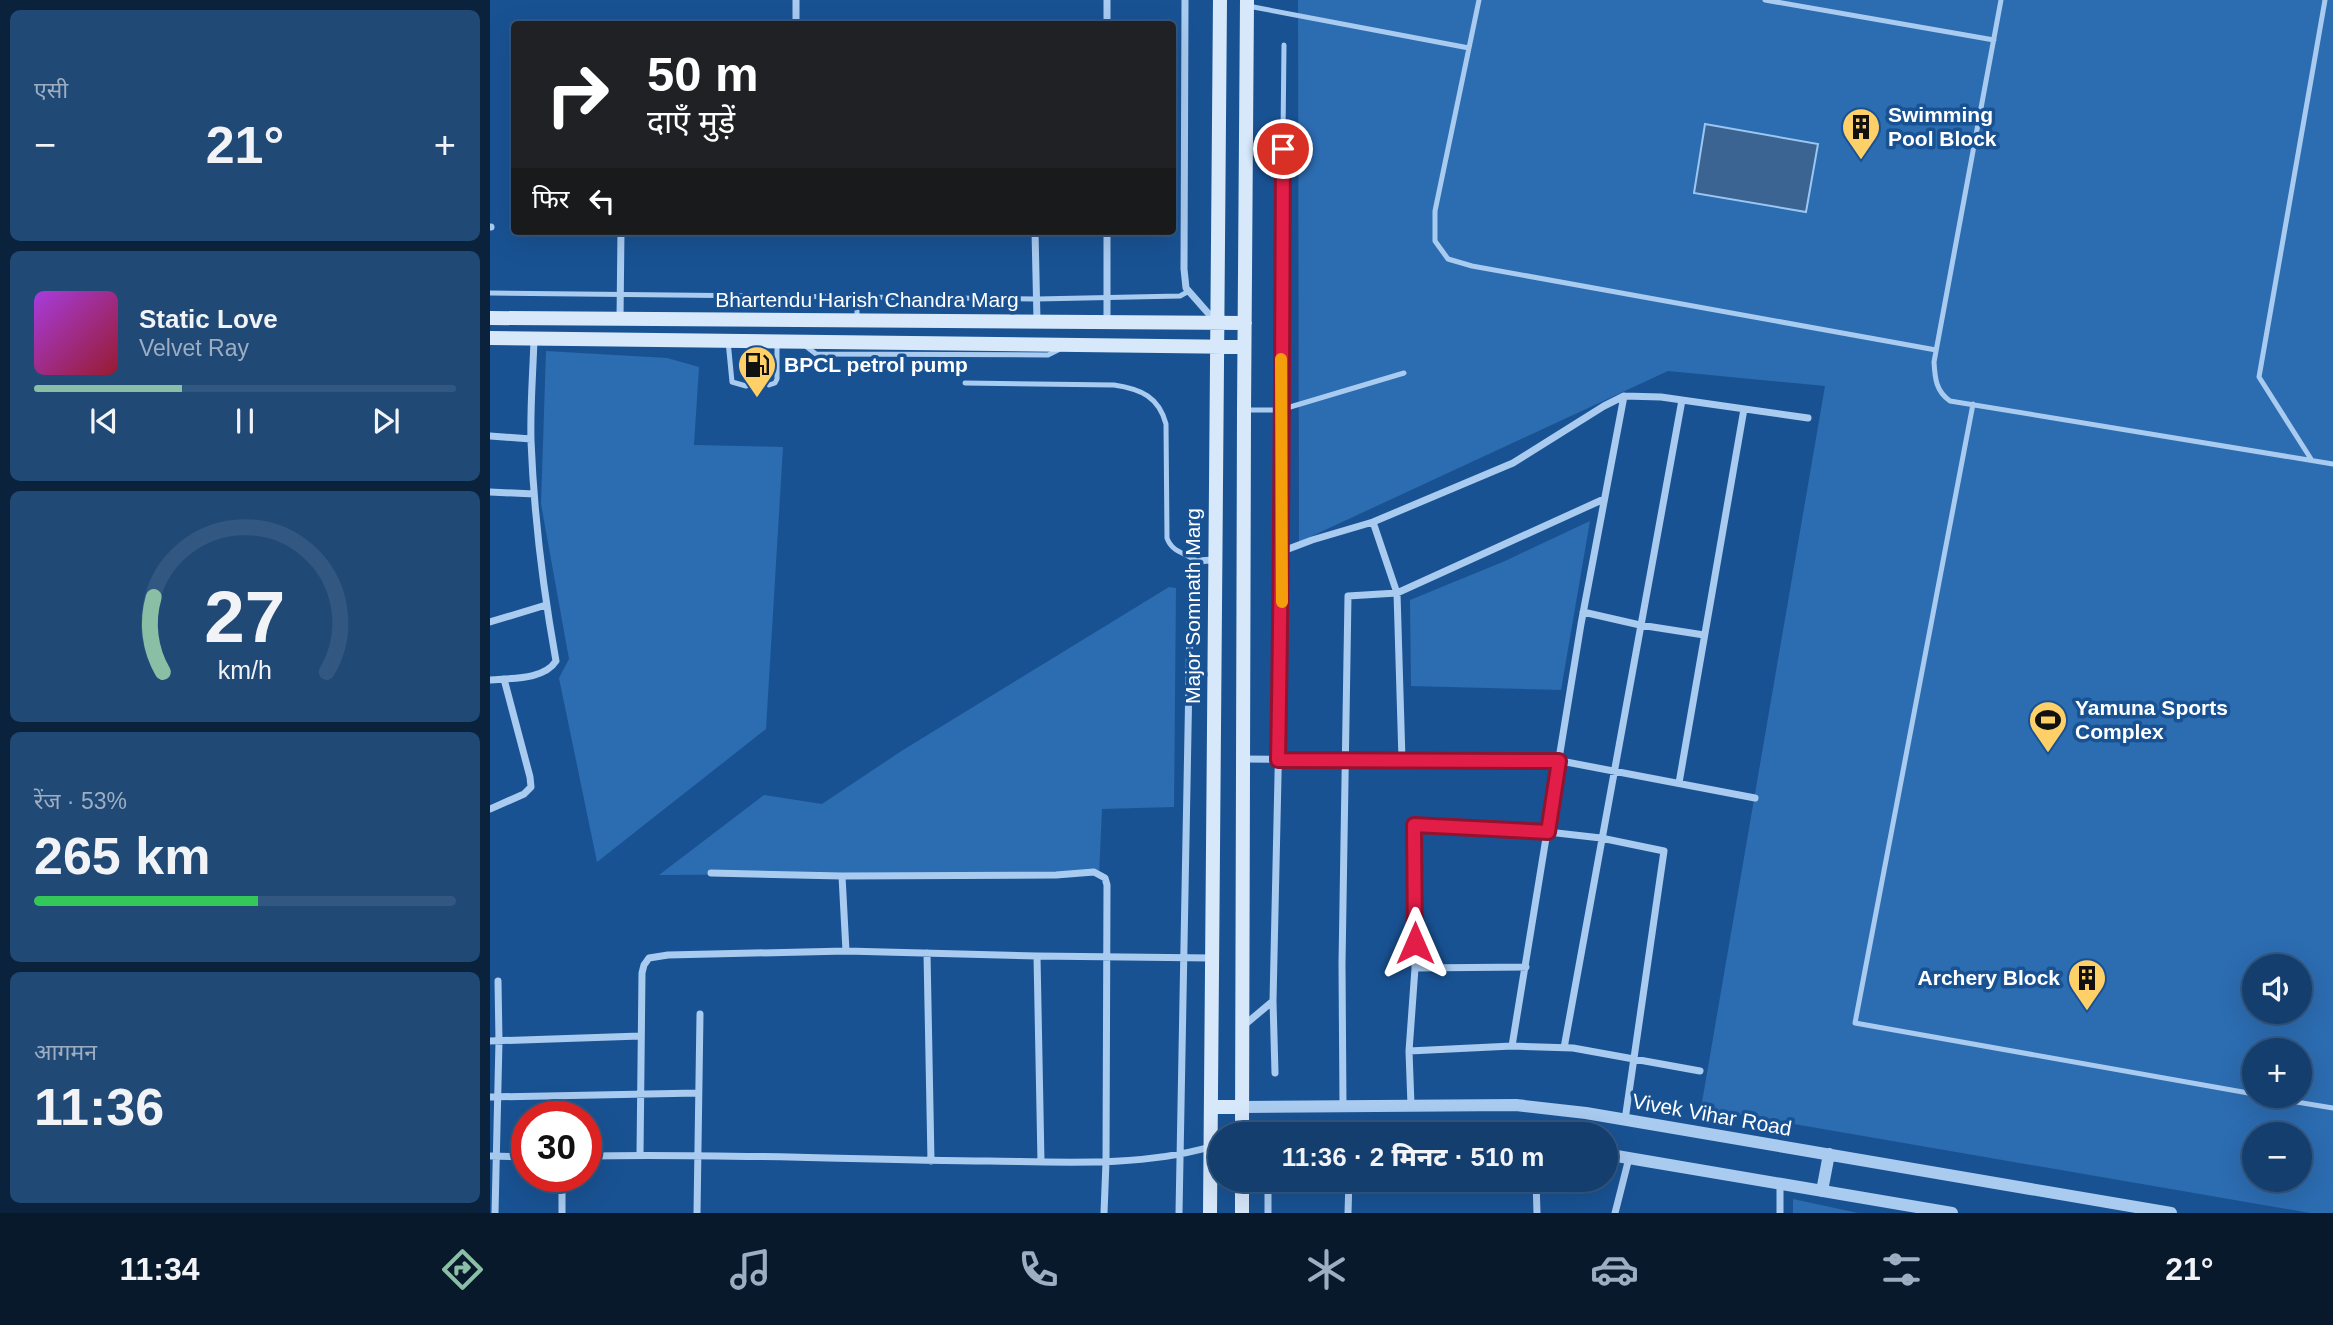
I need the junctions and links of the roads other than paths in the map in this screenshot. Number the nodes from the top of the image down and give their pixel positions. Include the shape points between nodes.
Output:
1 (796, 0) edge
2 (1107, 0) edge
3 (1185, 0) edge
4 (1479, 0) edge
5 (1765, 0) edge
6 (2001, 0) edge
7 (2325, 0) edge
8 (1247, 3) edge
9 (1220, 4) edge
10 (796, 21) edge
11 (1107, 21) edge
12 (1994, 40) junction
13 (1284, 45) dead end
14 (1469, 48) junction
15 (621, 235) edge
16 (1035, 235) edge
17 (1107, 235) edge
18 (1189, 291) junction
19 (490, 293) edge
20 (621, 293) junction
21 (857, 296) junction
22 (1107, 298) junction
23 (1037, 299) junction
24 (490, 318) edge
25 (621, 319) junction
26 (857, 321) junction
27 (1038, 322) junction
28 (1107, 322) junction
29 (1217, 323) junction
30 (1245, 323) junction
31 (490, 338) edge
32 (534, 338) junction
33 (728, 341) junction
34 (778, 341) junction
35 (1216, 347) junction
36 (1244, 348) junction
37 (1936, 350) junction
38 (1404, 373) dead end
39 (965, 383) dead end
40 (769, 385) dead end
41 (746, 386) dead end
42 (1624, 396) junction
43 (1682, 400) junction
44 (1973, 404) junction
45 (1744, 409) junction
46 (1244, 410) junction
47 (1280, 410) junction
48 (1808, 418) dead end
49 (490, 436) edge
50 (531, 439) junction
51 (2311, 460) junction
52 (2333, 464) edge
53 (490, 492) edge
54 (534, 494) junction
55 (1604, 499) junction
56 (1373, 522) junction
57 (1283, 551) junction
58 (1215, 560) junction
59 (1198, 562) junction
60 (1397, 593) junction
61 (546, 605) junction
62 (1583, 612) junction
63 (490, 622) edge
64 (1640, 625) junction
65 (1704, 635) junction
66 (504, 679) junction
67 (490, 680) edge
68 (1243, 759) junction
69 (1278, 760) junction
70 (1345, 760) junction
71 (1402, 760) junction
72 (1559, 761) junction
73 (1613, 771) junction
74 (1679, 783) junction
75 (1755, 797) dead end
76 (490, 808) edge
77 (1548, 832) junction
78 (1601, 838) junction
79 (711, 873) dead end
80 (842, 876) junction
81 (845, 951) junction
82 (927, 954) junction
83 (1107, 956) junction
84 (1184, 956) junction
85 (1037, 957) junction
86 (1212, 958) junction
87 (1526, 967) junction
88 (1415, 968) junction
89 (498, 981) dead end
90 (1273, 1001) junction
91 (700, 1014) dead end
92 (1242, 1027) junction
93 (640, 1036) junction
94 (490, 1041) edge
95 (499, 1041) junction
96 (1512, 1046) junction
97 (1564, 1048) junction
98 (1409, 1051) junction
99 (1634, 1060) junction
100 (1700, 1071) dead end
101 (1275, 1073) dead end
102 (2242, 1092) edge
103 (642, 1093) junction
104 (698, 1093) junction
105 (494, 1097) edge
106 (2312, 1104) edge
107 (1411, 1105) junction
108 (1343, 1106) junction
109 (1211, 1107) junction
110 (1242, 1107) junction
111 (2333, 1108) edge
112 (1625, 1120) junction
113 (1212, 1122) edge
114 (1242, 1122) edge
115 (1208, 1149) edge
116 (1829, 1154) junction
117 (640, 1155) junction
118 (1181, 1155) junction
119 (493, 1156) edge
120 (602, 1156) edge
121 (696, 1156) junction
122 (1618, 1156) edge
123 (511, 1157) edge
124 (1629, 1158) junction
125 (931, 1161) junction
126 (1106, 1161) junction
127 (1041, 1162) junction
128 (1780, 1184) junction
129 (1822, 1191) junction
130 (562, 1192) edge
131 (1212, 1192) edge
132 (1242, 1192) edge
133 (1268, 1192) edge
134 (1349, 1192) edge
135 (1536, 1192) edge
136 (495, 1213) edge
137 (562, 1213) edge
138 (697, 1213) edge
139 (1104, 1213) edge
140 (1179, 1213) edge
141 (1210, 1213) edge
142 (1242, 1213) edge
143 (1268, 1213) edge
144 (1348, 1213) edge
145 (1537, 1213) edge
146 (1615, 1213) edge
147 (1780, 1213) edge
148 (1952, 1213) edge
149 (2171, 1213) edge

1 - 10 street
2 - 11 street
3 - 18 street via 1184,269
4 - 14 lane
5 - 12 lane
6 - 12 lane
7 - 51 lane via 2259,377
8 - 9 main road
8 - 14 lane
8 - 30 main road
9 - 29 main road, Major Somnath Marg
12 - 37 lane
13 - 47 lane
14 - 37 lane via 1435,211 1435,241 1448,259
15 - 20 street
16 - 23 street
17 - 22 street
18 - 22 lane via 1180,296
18 - 29 street
19 - 20 lane
20 - 21 lane
20 - 25 street
21 - 23 lane
21 - 26 lane
22 - 23 lane
22 - 28 street
23 - 27 street
24 - 25 main road, Bhartendu Harish Chandra Marg
25 - 26 main road, Bhartendu Harish Chandra Marg
26 - 27 main road, Bhartendu Harish Chandra Marg
27 - 28 main road, Bhartendu Harish Chandra Marg
28 - 29 main road, Bhartendu Harish Chandra Marg
29 - 30 main road, Bhartendu Harish Chandra Marg
29 - 35 main road, Major Somnath Marg
30 - 36 main road
31 - 32 main road, Bhartendu Harish Chandra Marg
32 - 33 main road, Bhartendu Harish Chandra Marg
32 - 50 street
33 - 34 main road, Bhartendu Harish Chandra Marg
33 - 41 lane via 732,382
34 - 35 main road, Bhartendu Harish Chandra Marg
34 - 40 lane via 777,379
35 - 36 main road, Bhartendu Harish Chandra Marg
35 - 58 main road, Major Somnath Marg
36 - 46 main road
37 - 44 lane via 1935,376 1942,395 1950,401
38 - 47 lane
39 - 59 lane via 1114,385 1154,399 1166,424 1167,538 1175,551
42 - 43 street
42 - 55 street
42 - 56 street via 1513,463
43 - 45 street
43 - 64 street
44 - 51 lane
44 - 102 lane via 1855,1023
45 - 48 street
45 - 65 street
46 - 47 lane
46 - 68 main road
47 - 57 lane
49 - 50 street
50 - 54 street
51 - 52 lane
53 - 54 street
54 - 61 street
55 - 60 street
55 - 62 street
56 - 57 street
56 - 60 street
57 - 69 street
58 - 59 street
58 - 86 main road, Major Somnath Marg
59 - 84 street via 1191,571
60 - 70 street via 1348,597
60 - 71 street
61 - 63 street
61 - 66 street via 556,661 541,673
62 - 64 street
62 - 72 street
64 - 65 street
64 - 73 street
65 - 74 street
66 - 67 street
66 - 76 street via 531,787
68 - 69 street
68 - 92 main road
69 - 70 street
69 - 90 street
70 - 71 street
70 - 108 street
71 - 72 street
72 - 73 street
72 - 77 street
73 - 74 street
73 - 78 street
74 - 75 street
77 - 78 street
77 - 87 street
77 - 88 street via 1414,825
78 - 97 street
78 - 99 street via 1664,851
79 - 80 street
80 - 81 street
80 - 83 street via 1094,872 1105,878 1107,885
81 - 82 street
81 - 93 street via 649,958 642,973
82 - 85 street
82 - 125 street
83 - 84 street
83 - 85 street
83 - 126 street
84 - 86 street
84 - 118 street
85 - 127 street
86 - 109 main road, Major Somnath Marg
87 - 88 street
87 - 96 street
88 - 98 street
89 - 95 street
90 - 92 street
90 - 101 street
91 - 104 street
92 - 110 main road
93 - 95 street
93 - 103 street
94 - 95 street
95 - 105 street
96 - 97 street
96 - 98 street
97 - 99 street
98 - 107 street
99 - 100 street
99 - 112 street
103 - 104 street
103 - 105 street
103 - 117 street
104 - 121 street
105 - 119 street
106 - 111 lane
107 - 108 street, Vivek Vihar Road
107 - 112 street, Vivek Vihar Road via 1516,1105
108 - 110 street, Vivek Vihar Road
109 - 110 main road
109 - 113 main road, Major Somnath Marg
110 - 114 main road
112 - 116 street, Vivek Vihar Road
115 - 118 street
116 - 129 street
116 - 149 street, Vivek Vihar Road
117 - 120 street
117 - 121 street
118 - 126 street
118 - 140 street
119 - 123 street
119 - 136 street
121 - 125 street
121 - 138 street
122 - 124 street
124 - 128 street
124 - 146 street
125 - 127 street
126 - 127 street
126 - 139 street
128 - 129 street
128 - 147 street
129 - 148 street
130 - 137 street
131 - 141 main road, Major Somnath Marg
132 - 142 main road
133 - 143 street
134 - 144 street
135 - 145 street

